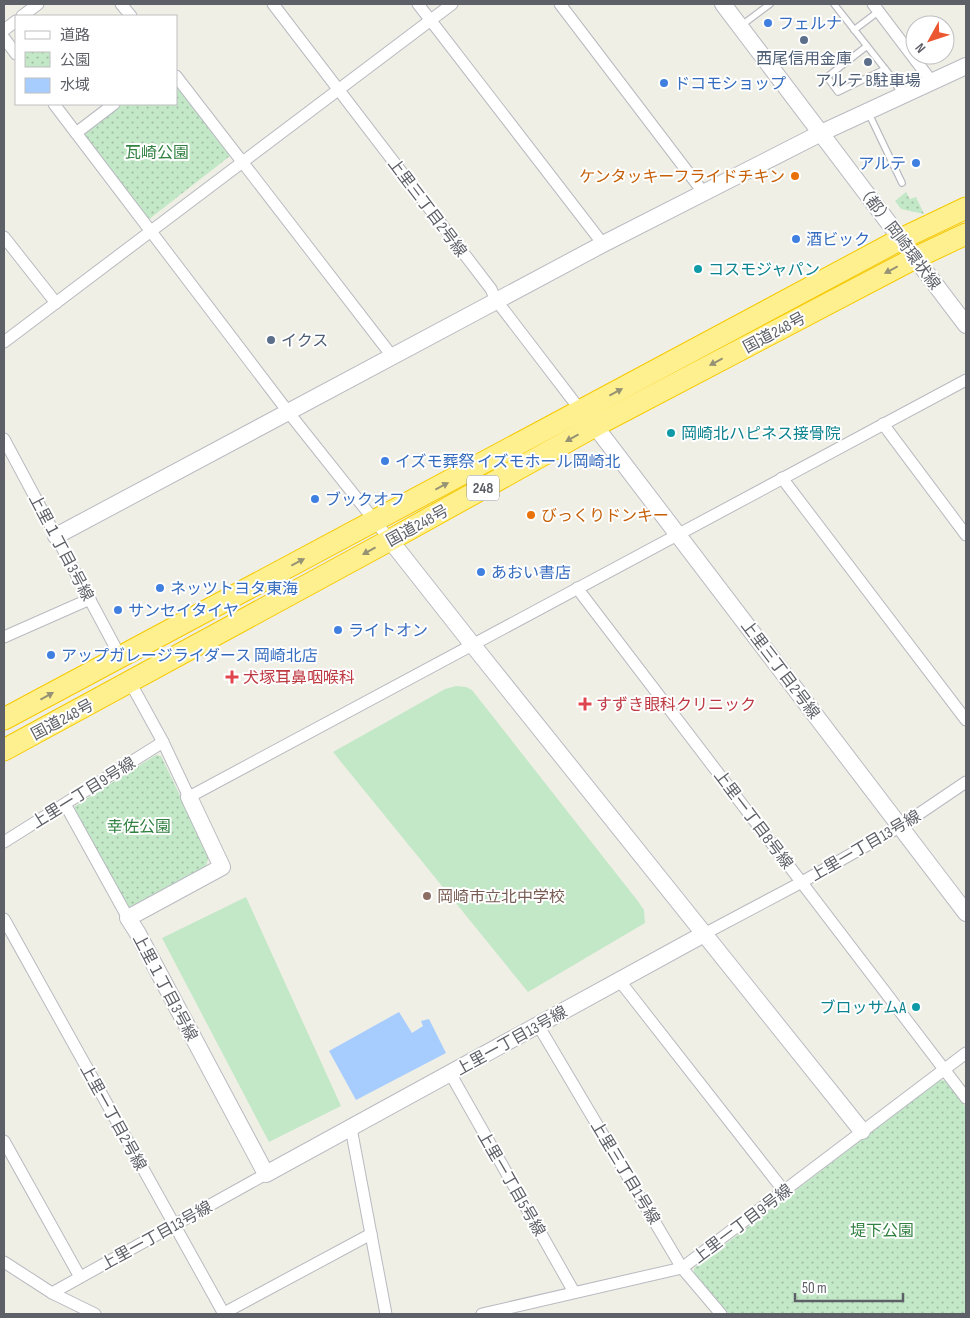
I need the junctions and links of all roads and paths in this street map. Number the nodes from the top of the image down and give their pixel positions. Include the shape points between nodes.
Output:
1 (38, 4) edge
2 (121, 4) edge
3 (273, 4) edge
4 (418, 4) edge
5 (452, 4) edge
6 (560, 4) edge
7 (723, 4) edge
8 (770, 4) edge
9 (834, 4) edge
10 (876, 7) edge
11 (23, 15) edge
12 (130, 15) edge
13 (431, 20) junction
14 (15, 22) edge
15 (740, 27) junction
16 (4, 30) edge
17 (854, 30) junction
18 (4, 38) edge
19 (867, 46) junction
20 (15, 53) edge
21 (966, 66) edge
22 (885, 69) junction
23 (178, 79) edge
24 (932, 82) junction
25 (339, 90) junction
26 (902, 96) junction
27 (55, 105) edge
28 (113, 105) edge
29 (868, 112) junction
30 (76, 133) junction
31 (821, 133) junction
32 (243, 162) junction
33 (902, 183) dead end
34 (703, 192) junction
35 (966, 208) edge
36 (151, 231) junction
37 (966, 234) edge
38 (4, 237) edge
39 (901, 239) junction
40 (603, 244) junction
41 (915, 258) junction
42 (496, 300) junction
43 (56, 304) junction
44 (966, 325) edge
45 (4, 342) edge
46 (392, 356) junction
47 (966, 380) edge
48 (289, 413) junction
49 (588, 418) junction
50 (883, 424) junction
51 (4, 439) edge
52 (782, 478) junction
53 (374, 522) junction
54 (678, 534) junction
55 (966, 535) edge
56 (56, 536) junction
57 (390, 540) junction
58 (577, 588) junction
59 (90, 599) junction
60 (4, 637) edge
61 (472, 644) junction
62 (120, 656) junction
63 (130, 682) junction
64 (4, 719) edge
65 (966, 720) edge
66 (163, 742) junction
67 (4, 750) edge
68 (966, 782) edge
69 (189, 797) junction
70 (65, 804) junction
71 (901, 826) junction
72 (4, 842) edge
73 (802, 882) junction
74 (966, 912) edge
75 (128, 918) junction
76 (4, 919) edge
77 (704, 934) junction
78 (619, 980) junction
79 (538, 1024) junction
80 (966, 1053) edge
81 (944, 1069) junction
82 (450, 1073) junction
83 (966, 1098) edge
84 (351, 1128) junction
85 (862, 1131) junction
86 (4, 1141) edge
87 (266, 1174) junction
88 (784, 1191) junction
89 (174, 1225) junction
90 (371, 1234) junction
91 (4, 1262) edge
92 (682, 1268) junction
93 (80, 1277) junction
94 (574, 1292) junction
95 (52, 1293) junction
96 (95, 1314) edge
97 (224, 1314) edge
98 (386, 1314) edge
99 (482, 1314) edge
100 (721, 1314) edge

1 - 11 street
2 - 12 street
3 - 25 street, 上里三丁目2号線
4 - 13 street
5 - 13 street
6 - 34 street
7 - 15 street, （都）岡崎環状線
8 - 15 lane
9 - 17 lane
10 - 17 lane
10 - 24 street
13 - 25 street
13 - 40 street
14 - 16 street
15 - 31 street, （都）岡崎環状線
17 - 19 lane
18 - 20 street
19 - 22 lane
19 - 22 lane via 827,78 838,92
21 - 24 street
22 - 26 lane
23 - 32 street
24 - 26 street
25 - 32 street
25 - 42 street, 上里三丁目2号線 via 491,289
26 - 29 street
27 - 30 street
28 - 30 street
29 - 31 street
29 - 33 lane
30 - 36 street
31 - 34 street
31 - 39 street, （都）岡崎環状線
32 - 36 street
32 - 46 street
34 - 40 street
35 - 39 highway, 国道248号 / 248
36 - 43 street
36 - 48 street
37 - 41 highway, 国道248号 / 248
38 - 43 street
39 - 41 street, （都）岡崎環状線
49 -> 39 highway, 国道248号 / 248
40 - 42 street
41 - 44 street, （都）岡崎環状線
41 -> 49 highway, 国道248号 / 248
42 - 46 street
42 - 49 street, 上里三丁目2号線
43 - 45 street
46 - 48 street
47 - 50 street
48 - 53 street
48 - 56 street
53 -> 49 highway, 国道248号 / 248
49 - 54 street, 上里三丁目2号線
49 -> 57 highway, 国道248号 / 248
50 - 52 street
50 - 55 street
51 - 56 street, 上里１丁目3号線
52 - 54 street
52 - 65 street
53 - 57 street
62 -> 53 highway, 国道248号 / 248
54 - 58 street
54 - 71 street, 上里三丁目2号線
56 - 59 street, 上里１丁目3号線
57 - 61 street
57 -> 63 highway, 国道248号 / 248
58 - 61 street
58 - 73 street, 上里一丁目8号線
59 - 60 street
59 - 62 street, 上里１丁目3号線
61 - 69 street
61 - 77 street
64 -> 62 highway, 国道248号 / 248
63 - 66 street, 上里１丁目3号線
63 - 67 highway, 国道248号 / 248
66 - 69 street, 上里１丁目3号線
66 - 70 street, 上里一丁目9号線
68 - 71 street, 上里一丁目13号線
69 - 75 street, 上里１丁目3号線 via 222,866
70 - 72 street, 上里一丁目9号線
70 - 75 street
71 - 73 street, 上里一丁目13号線
71 - 74 street, 上里三丁目2号線
73 - 77 street, 上里一丁目13号線
73 - 81 street, 上里一丁目8号線
75 - 87 street, 上里１丁目3号線
76 - 89 street, 上里一丁目2号線
77 - 78 street, 上里一丁目13号線
77 - 85 street
78 - 79 street, 上里一丁目13号線
78 - 88 street
79 - 82 street, 上里一丁目13号線
79 - 92 street, 上里三丁目1号線
80 - 81 street, 上里一丁目9号線
81 - 83 street, 上里一丁目8号線
81 - 85 street, 上里一丁目9号線
82 - 84 street, 上里一丁目13号線
82 - 94 street, 上里一丁目5号線
84 - 87 street, 上里一丁目13号線
84 - 90 street
85 - 88 street, 上里一丁目9号線
86 - 93 street
87 - 89 street, 上里一丁目13号線
88 - 92 street, 上里一丁目9号線
89 - 93 street, 上里一丁目13号線
89 - 97 street, 上里一丁目2号線
90 - 97 street
90 - 98 street
91 - 95 street
92 - 94 street, 上里一丁目9号線
92 - 100 street, 上里三丁目1号線
93 - 95 street, 上里一丁目13号線
94 - 99 street, 上里一丁目9号線
95 - 96 street

